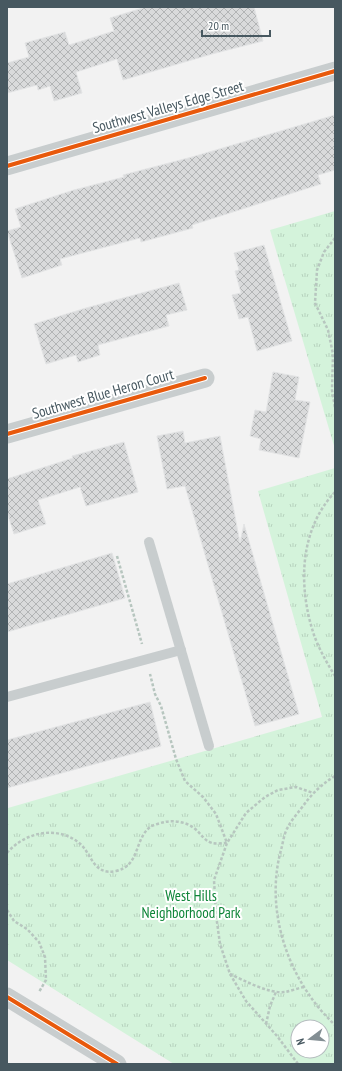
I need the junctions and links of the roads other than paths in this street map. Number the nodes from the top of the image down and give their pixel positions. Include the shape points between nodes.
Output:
1 (335, 71) edge
2 (7, 166) edge
3 (205, 378) dead end
4 (7, 434) edge
5 (149, 542) dead end
6 (181, 650) junction
7 (7, 698) edge
8 (209, 746) dead end
9 (7, 997) edge
10 (117, 1064) edge

1 - 2 street, Southwest Valleys Edge Street
3 - 4 street, Southwest Blue Heron Court
5 - 6 lane
6 - 7 lane
6 - 8 lane
9 - 10 street

